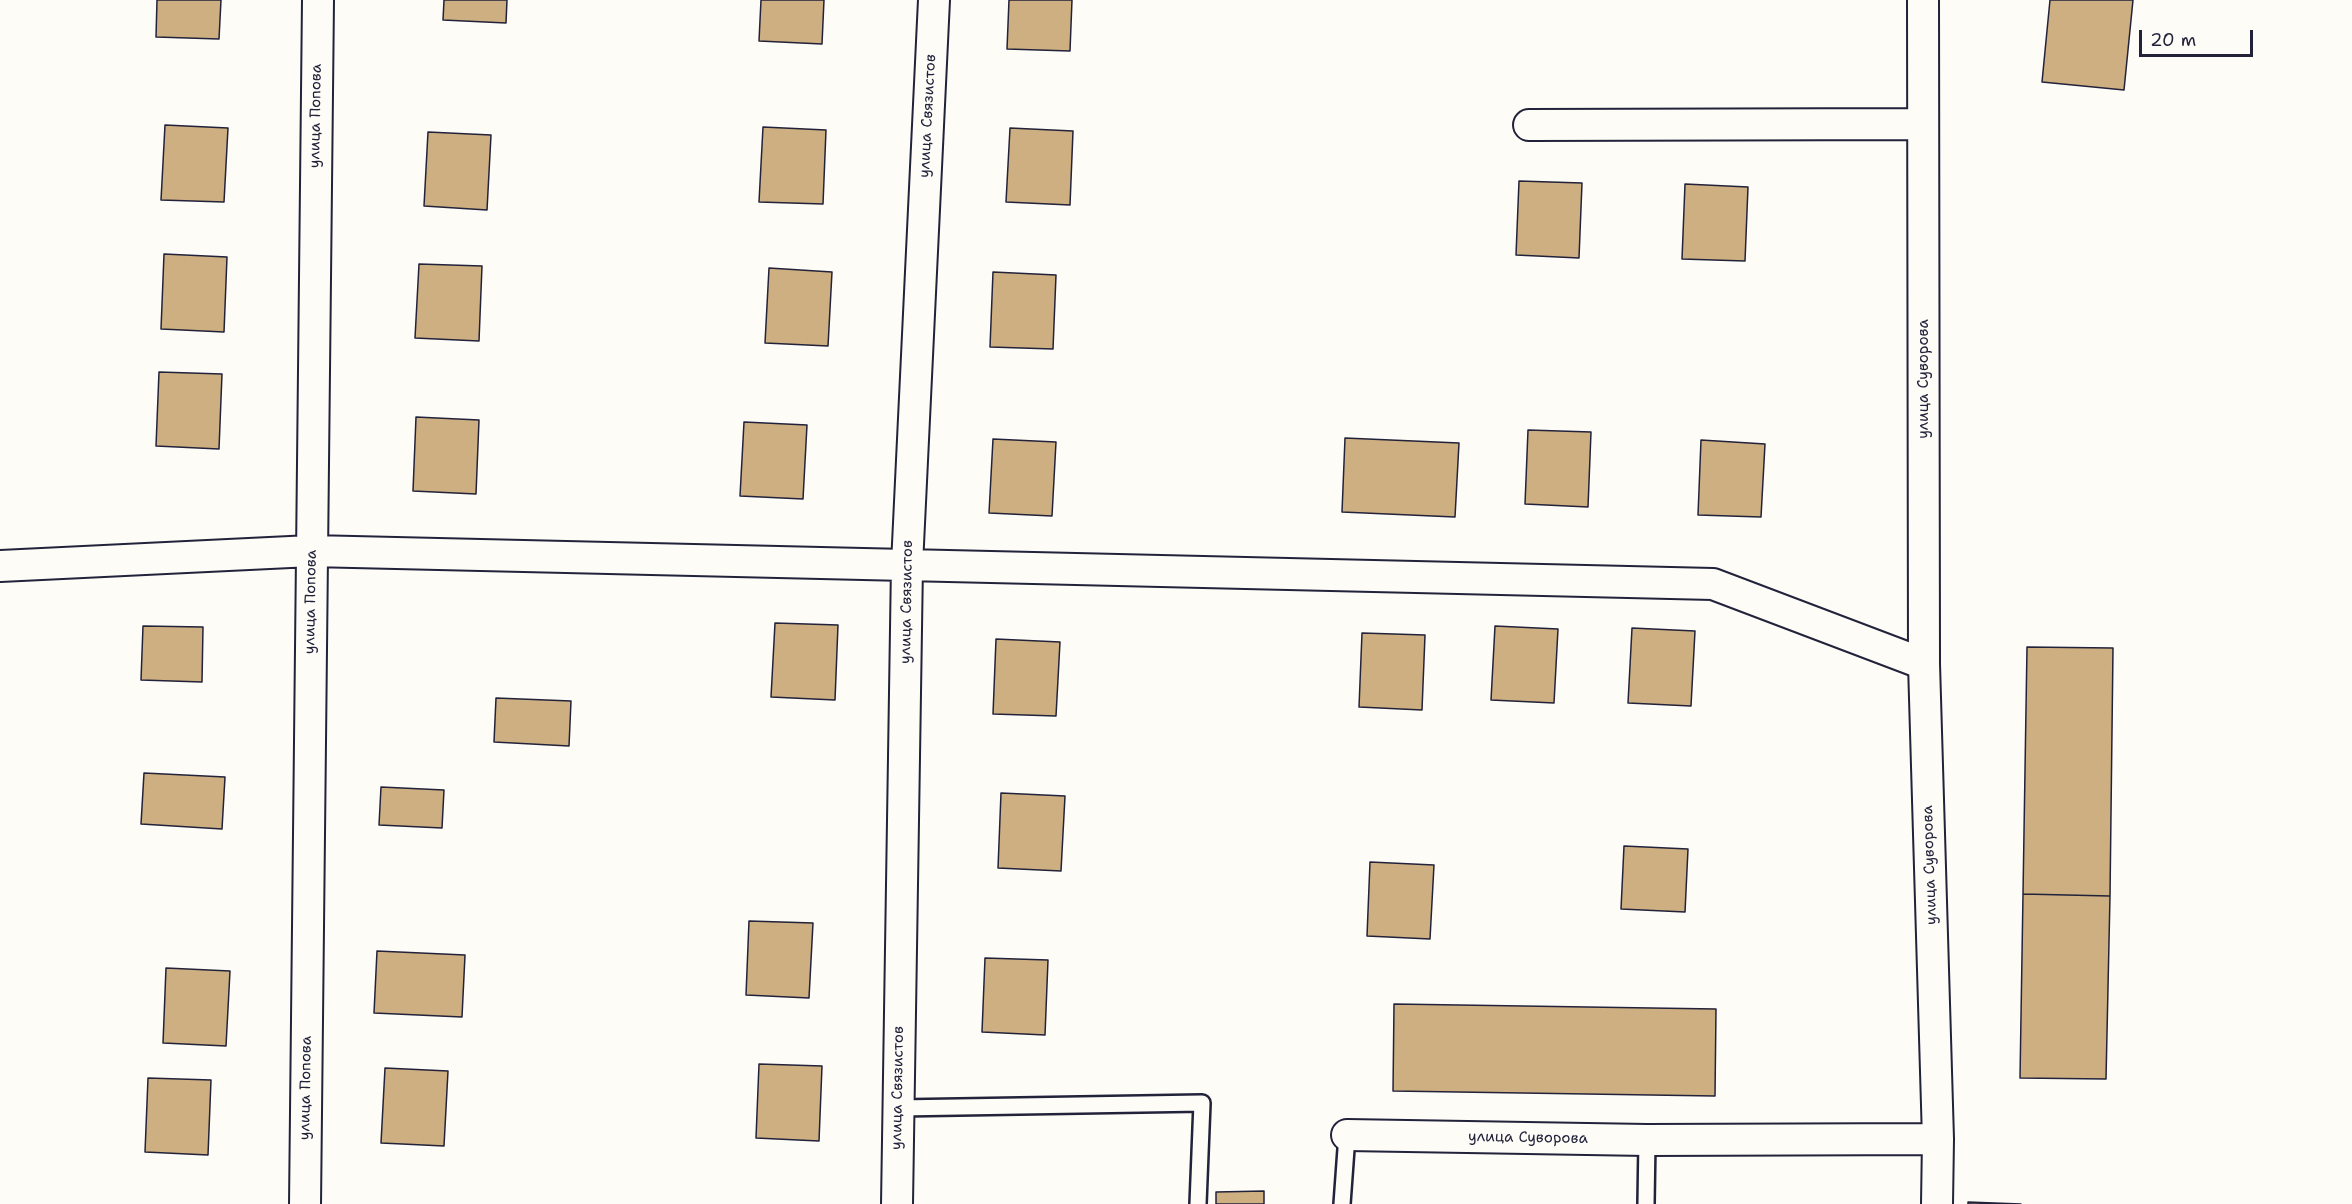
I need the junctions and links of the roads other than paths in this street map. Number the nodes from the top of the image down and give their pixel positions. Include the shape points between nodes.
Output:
1 (318, 0) edge
2 (934, 0) edge
3 (1923, 0) edge
4 (1923, 124) junction
5 (1529, 125) dead end
6 (311, 551) junction
7 (907, 565) junction
8 (0, 566) edge
9 (1924, 664) junction
10 (898, 1108) junction
11 (1347, 1135) joint
12 (1938, 1139) junction
13 (1647, 1140) junction
14 (305, 1204) edge
15 (897, 1204) edge
16 (1198, 1204) edge
17 (1342, 1204) edge
18 (1646, 1204) edge
19 (1937, 1204) edge

1 - 6 street, улица Попова
2 - 7 street, улица Связистов
3 - 4 street, улица Суворова
4 - 5 street
4 - 9 street, улица Суворова
6 - 7 street
6 - 8 street
6 - 14 street, улица Попова
7 - 9 street via 1713,584
7 - 10 street, улица Связистов
9 - 12 street, улица Суворова
10 - 15 street, улица Связистов
10 - 16 lane via 1202,1103
11 - 13 street, улица Суворова
11 - 17 lane
12 - 13 street, улица Суворова
12 - 19 street
13 - 18 lane

